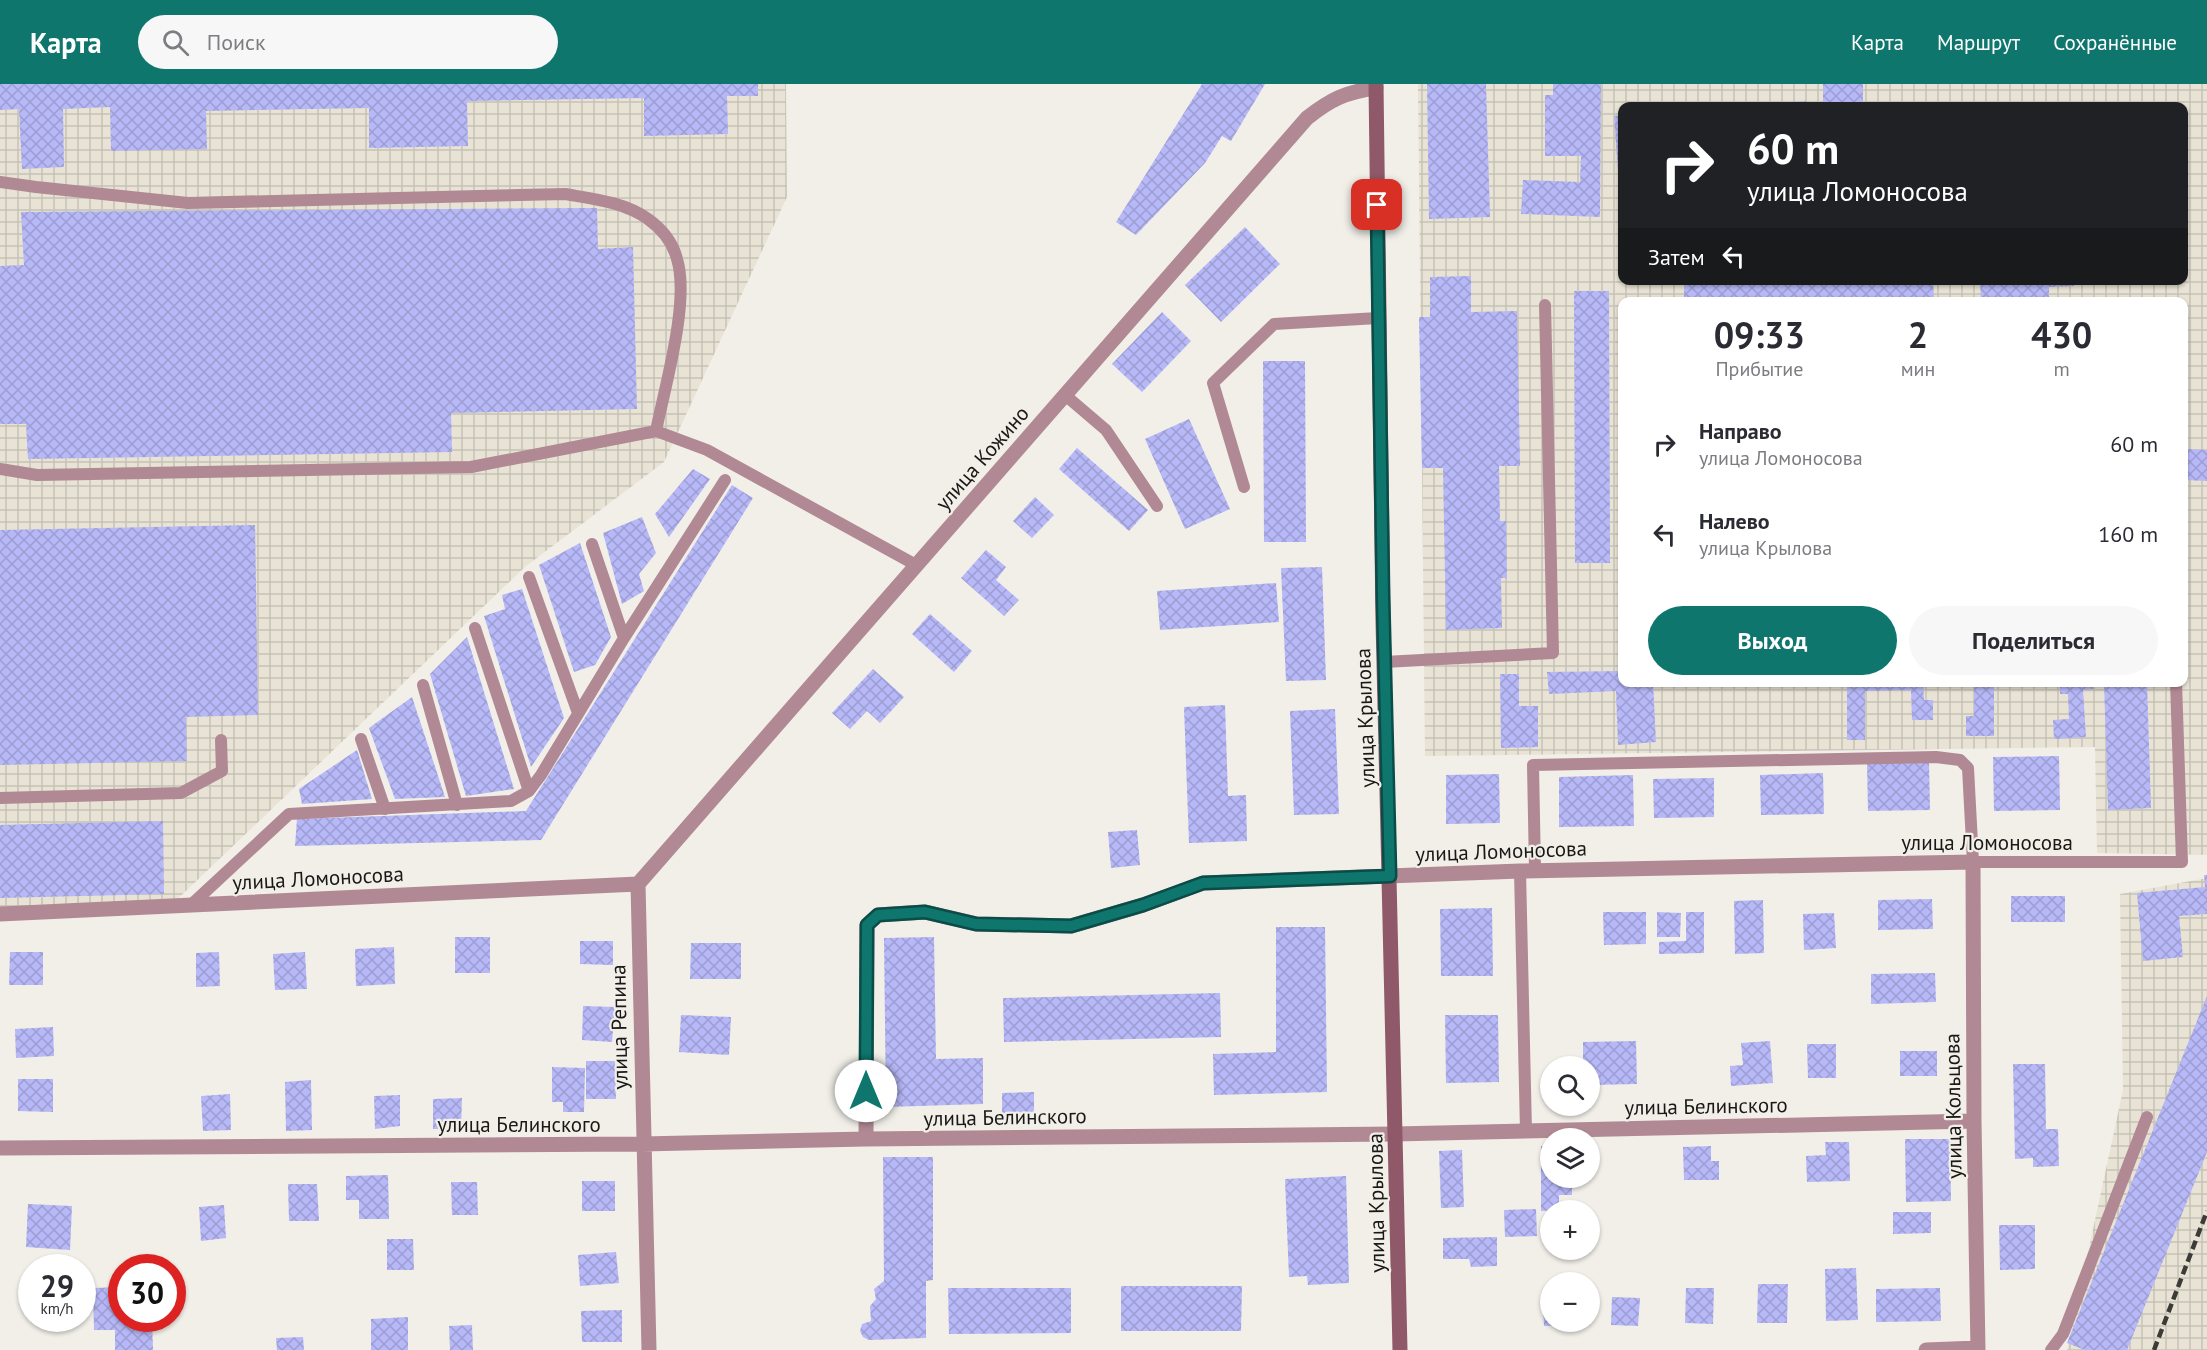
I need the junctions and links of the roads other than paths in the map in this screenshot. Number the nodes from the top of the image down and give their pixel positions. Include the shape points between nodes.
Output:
1 (1376, 86) edge
2 (0, 182) edge
3 (1545, 304) dead end
4 (1378, 318) junction
5 (1065, 395) junction
6 (656, 431) junction
7 (0, 469) edge
8 (725, 480) dead end
9 (1244, 487) dead end
10 (1157, 506) dead end
11 (592, 544) dead end
12 (916, 565) junction
13 (529, 577) dead end
14 (476, 628) dead end
15 (624, 638) junction
16 (1384, 662) junction
17 (423, 685) dead end
18 (2176, 687) edge
19 (578, 713) junction
20 (361, 739) dead end
21 (221, 740) dead end
22 (529, 791) junction
23 (0, 798) edge
24 (457, 805) junction
25 (385, 809) junction
26 (1973, 862) junction
27 (1528, 871) junction
28 (1390, 876) junction
29 (638, 884) junction
30 (191, 905) junction
31 (0, 914) edge
32 (2147, 1117) dead end
33 (1974, 1121) junction
34 (1526, 1131) junction
35 (1395, 1134) junction
36 (866, 1139) junction
37 (642, 1144) junction
38 (0, 1148) edge
39 (1978, 1349) edge
40 (649, 1350) edge
41 (1400, 1350) edge
42 (1926, 1350) edge
43 (2050, 1350) edge

1 - 4 main road, улица Крылова
1 - 5 street, улица Кожино via 1335,98 1307,118
2 - 6 lane via 188,203 565,194 612,202 648,219 669,238 678,260 681,304
3 - 16 lane via 1553,653
4 - 9 lane via 1274,324 1213,382
4 - 16 main road, улица Крылова
5 - 10 lane via 1106,430
5 - 12 street, улица Кожино
6 - 7 lane via 471,467 37,475
6 - 12 lane via 707,450
8 - 15 lane
11 - 15 lane
12 - 29 street, улица Кожино
13 - 19 lane
14 - 22 lane
15 - 19 lane
16 - 28 main road, улица Крылова
17 - 24 lane
18 - 26 lane, улица Ломоносова via 2182,862
19 - 22 lane
20 - 25 lane
21 - 23 lane via 222,771 182,793
22 - 24 lane via 511,801
24 - 25 lane
25 - 30 lane via 289,814
26 - 27 street, улица Ломоносова
26 - 27 lane via 1968,768 1960,760 1936,757 1533,765
26 - 33 street, улица Кольцова
27 - 28 street, улица Ломоносова
27 - 34 lane
28 - 35 main road, улица Крылова
28 - 36 street, улица Ломоносова via 1203,883 1071,926 976,924 925,912 878,915 867,925
29 - 30 street, улица Ломоносова
29 - 37 street, улица Репина
30 - 31 street, улица Ломоносова
32 - 43 lane via 2063,1334
33 - 34 street, улица Белинского
33 - 39 street, улица Кольцова
34 - 35 street, улица Белинского
35 - 36 street, улица Белинского
35 - 41 main road, улица Крылова
36 - 37 street, улица Белинского
37 - 38 street, улица Белинского
37 - 40 street, улица Репина
39 - 42 street

